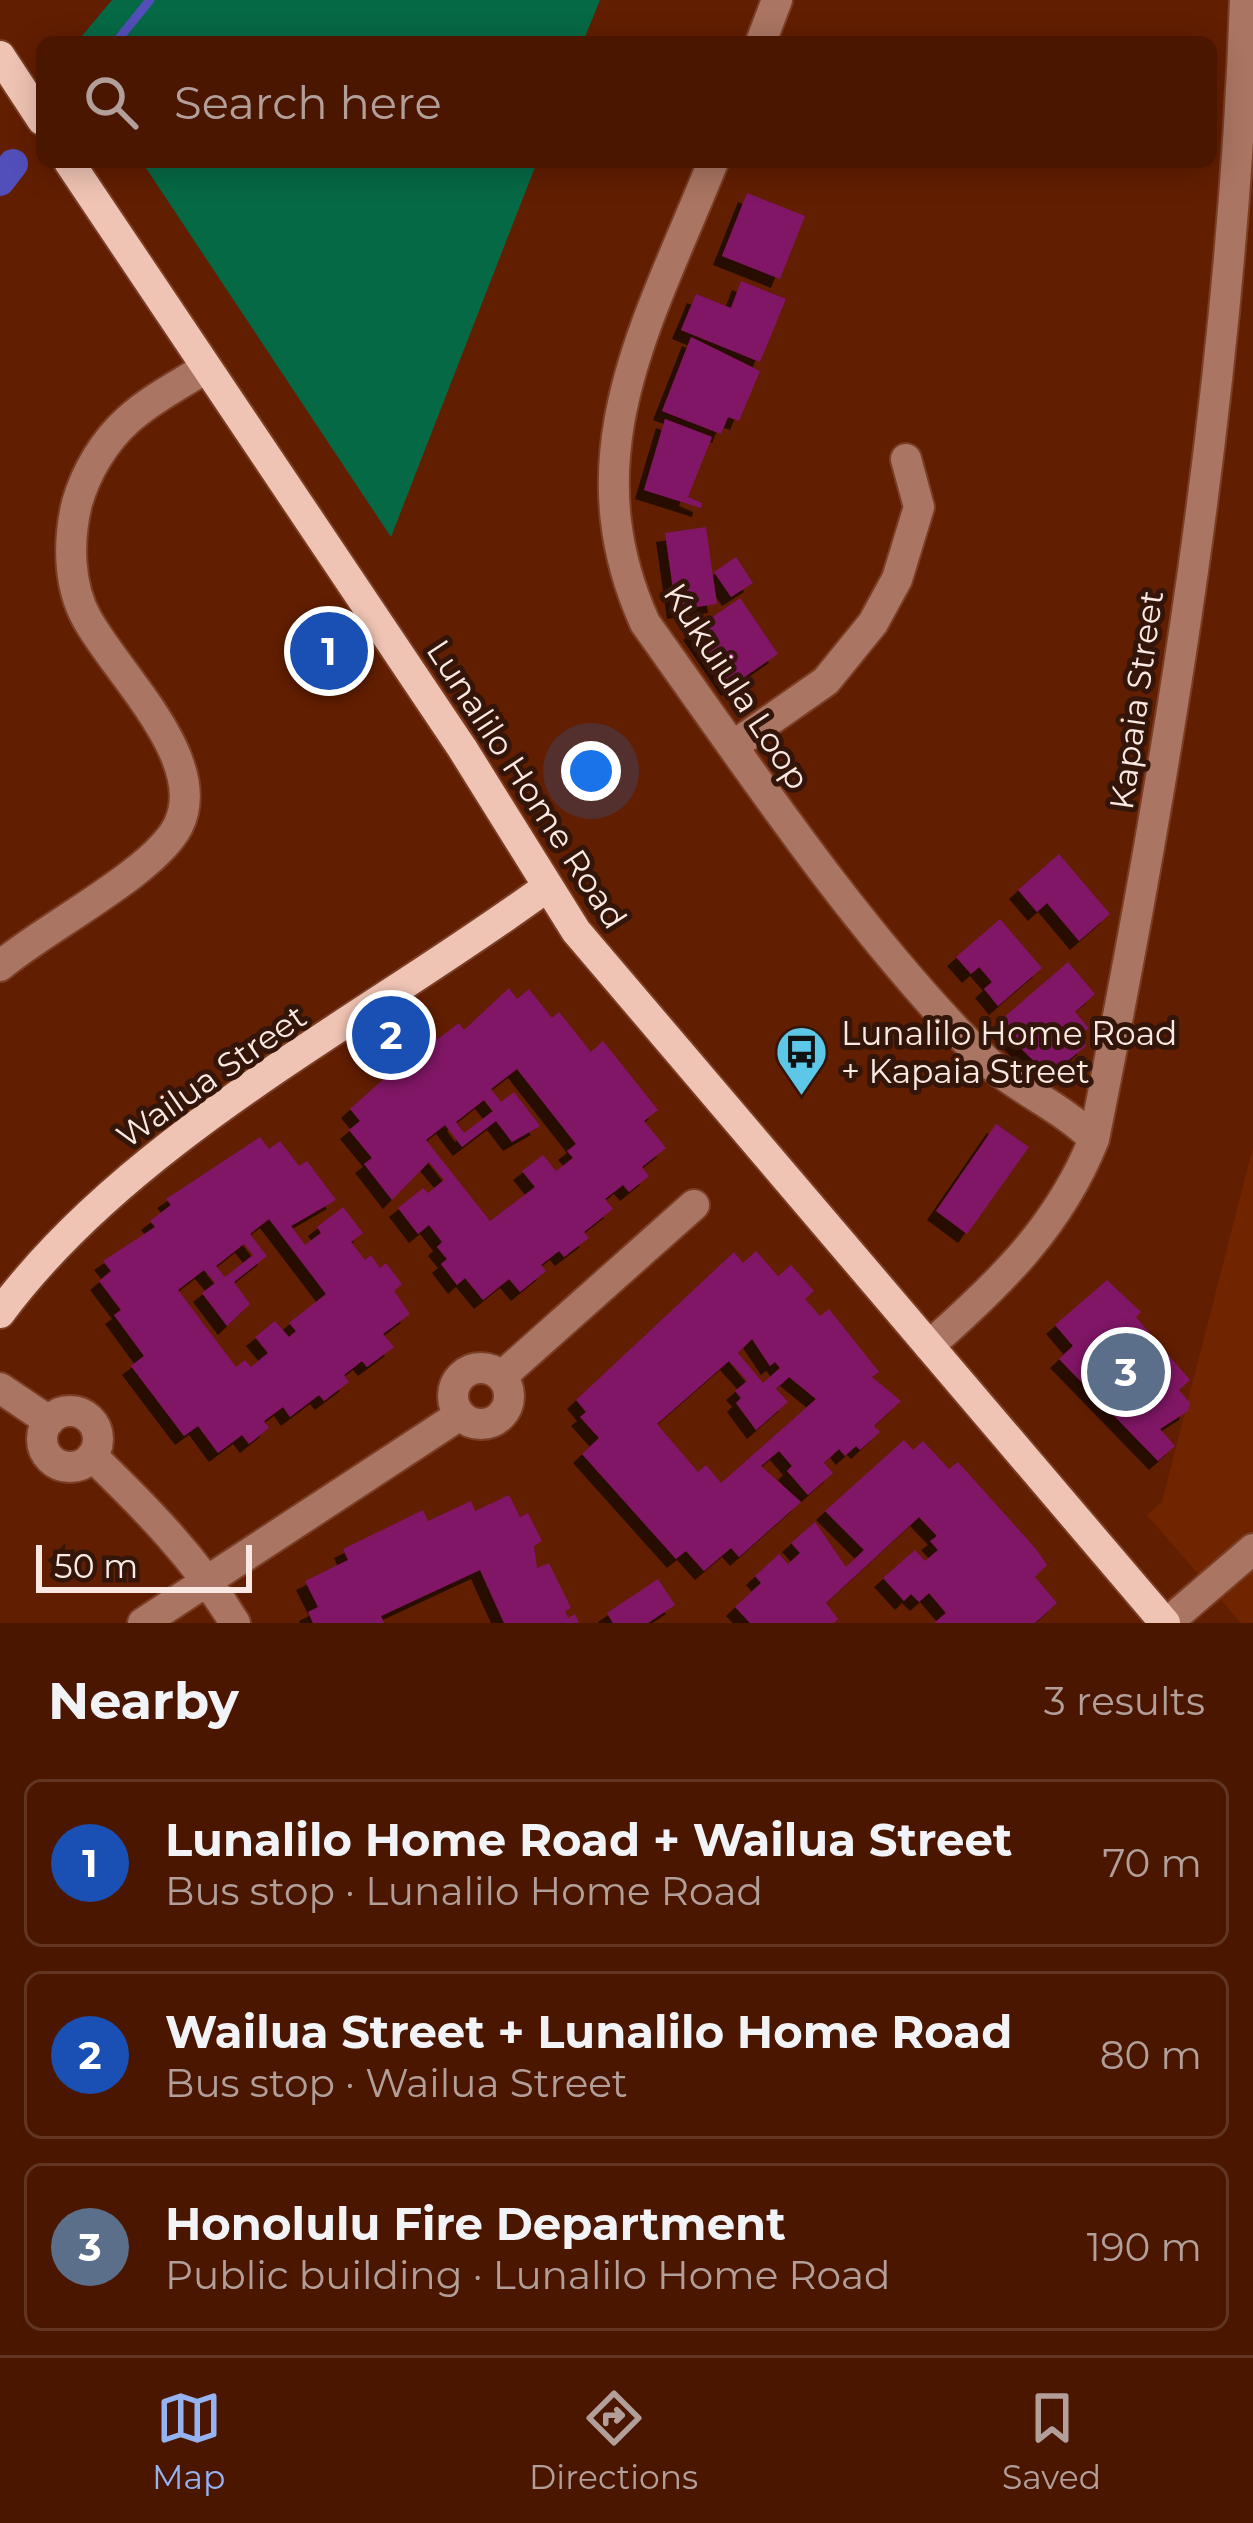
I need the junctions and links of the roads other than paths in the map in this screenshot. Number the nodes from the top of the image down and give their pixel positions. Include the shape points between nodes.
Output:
1 (778, 0) edge
2 (1245, 0) edge
3 (763, 36) edge
4 (0, 56) edge
5 (36, 111) edge
6 (73, 168) edge
7 (711, 168) edge
8 (204, 369) junction
9 (906, 460) dead end
10 (733, 746) junction
11 (547, 887) junction
12 (0, 966) edge
13 (1094, 1138) junction
14 (694, 1205) dead end
15 (0, 1313) edge
16 (929, 1346) junction
17 (0, 1388) edge
18 (1253, 1549) edge
19 (209, 1581) junction
20 (143, 1623) edge
21 (235, 1623) edge
22 (1166, 1623) edge

1 - 3 street
2 - 13 street, Kapaia Street via 1227,283 1176,690
4 - 5 main road
6 - 8 main road, Lunalilo Home Road
7 - 10 street, Kukuiula Loop via 622,394 611,498 645,623
8 - 11 main road, Lunalilo Home Road
8 - 12 street via 109,440 81,491 72,534 87,619 182,765 180,822 158,852
9 - 10 street via 919,507 874,623 816,689
10 - 13 street, Kukuiula Loop via 782,820 972,1046
11 - 15 main road, Wailua Street via 132,1175
11 - 16 main road, Lunalilo Home Road
13 - 16 street, Kapaia Street via 1042,1234
14 - 19 street via 502,1376 478,1367 461,1375 453,1400 460,1415
16 - 22 main road, Lunalilo Home Road
17 - 19 street via 49,1421 42,1442 50,1459 66,1468 92,1456
18 - 22 street
19 - 20 street
19 - 21 street

